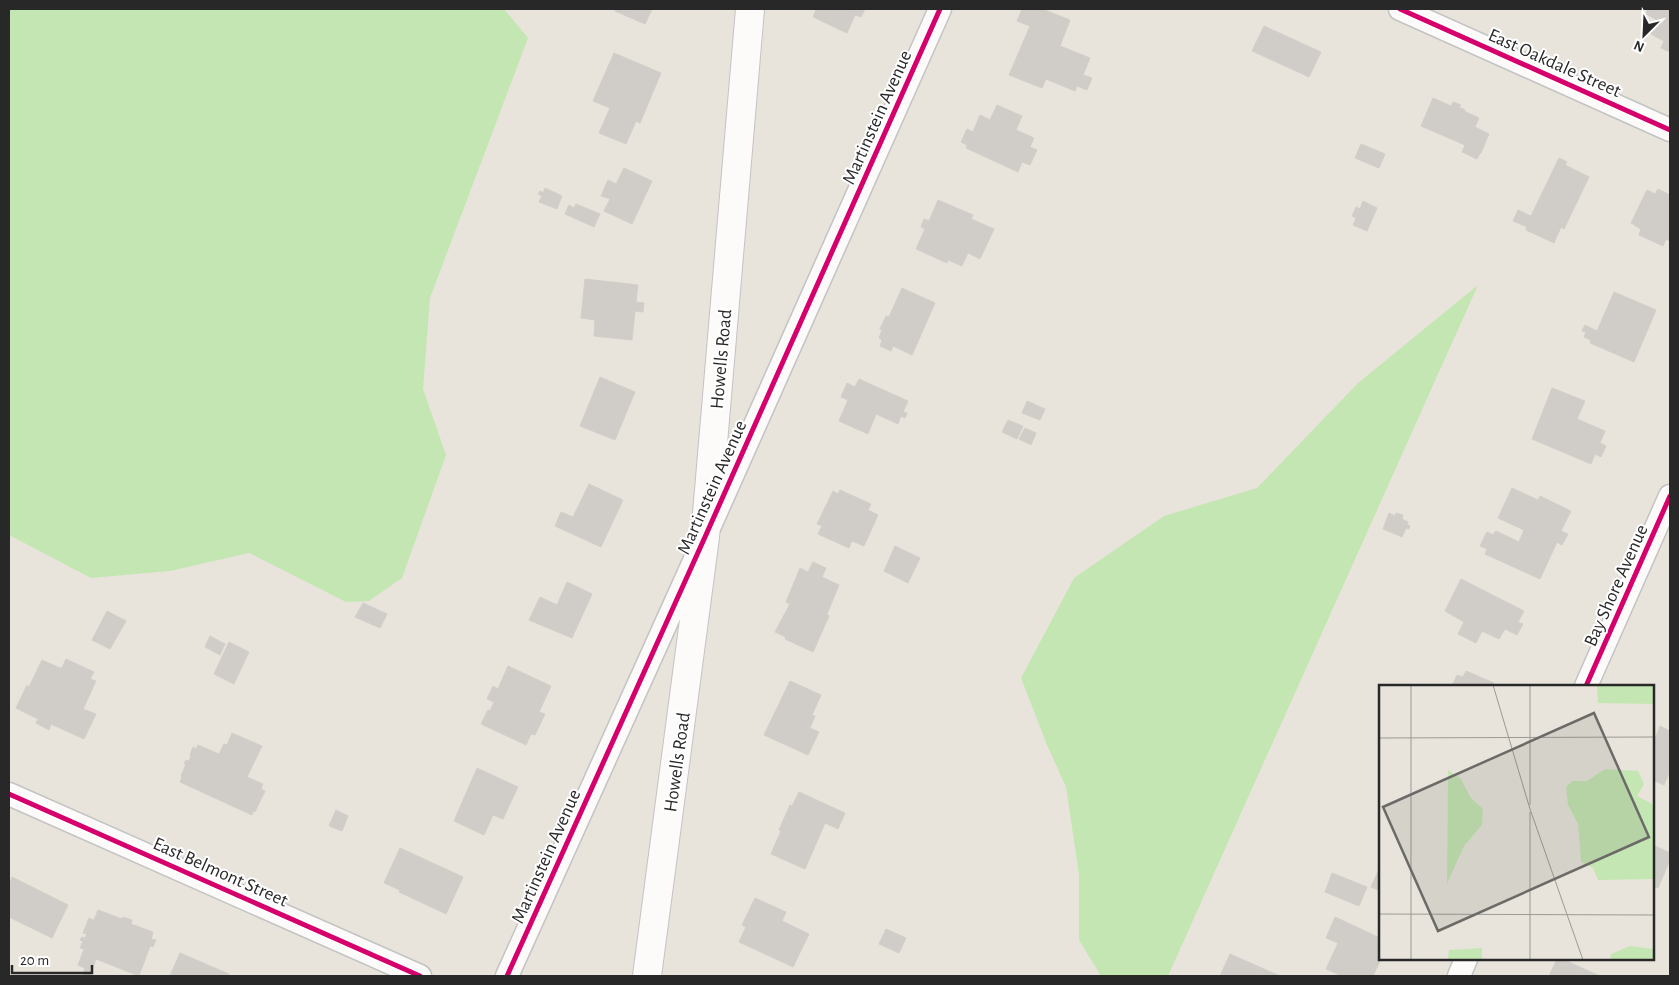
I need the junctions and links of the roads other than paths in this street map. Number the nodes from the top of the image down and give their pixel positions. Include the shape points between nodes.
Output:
1 (750, 9) edge
2 (940, 9) edge
3 (1400, 9) edge
4 (1670, 130) edge
5 (1670, 496) edge
6 (706, 537) junction
7 (1586, 685) edge
8 (9, 794) edge
9 (1466, 960) edge
10 (420, 976) edge
11 (507, 976) edge
12 (647, 976) edge
13 (1458, 976) edge

1 - 6 street, Howells Road
2 - 6 street, Martinstein Avenue
3 - 4 street, East Oakdale Street
5 - 7 street, Bay Shore Avenue
6 - 11 street, Martinstein Avenue
6 - 12 street, Howells Road
8 - 10 street, East Belmont Street
9 - 13 street

